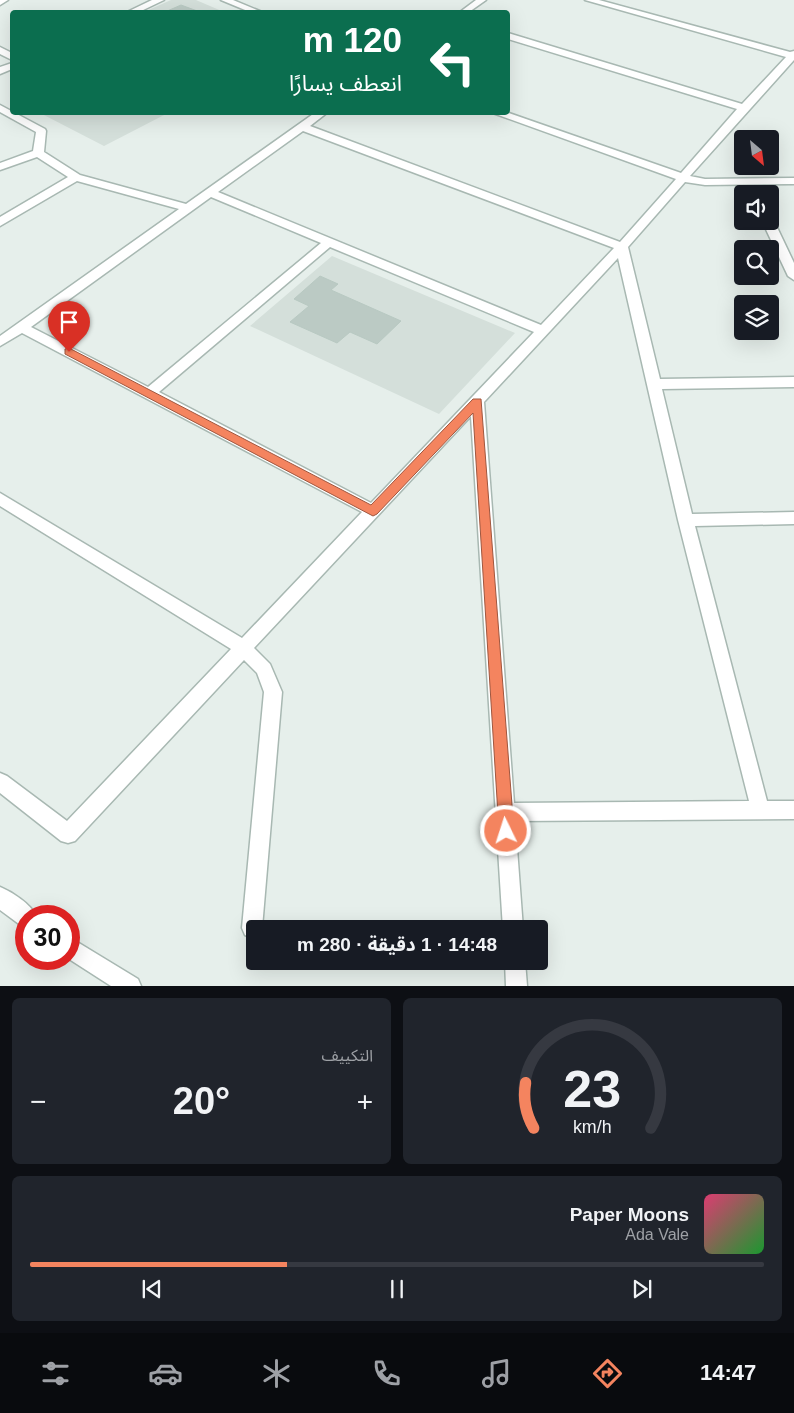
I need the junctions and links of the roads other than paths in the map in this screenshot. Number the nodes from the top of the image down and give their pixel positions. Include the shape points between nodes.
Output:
1 (4, 0) edge
2 (160, 0) edge
3 (225, 0) edge
4 (482, 0) edge
5 (589, 0) edge
6 (0, 2) edge
7 (137, 10) edge
8 (252, 10) edge
9 (467, 10) edge
10 (510, 37) edge
11 (793, 55) edge
12 (744, 108) junction
13 (12, 115) edge
14 (319, 115) edge
15 (505, 115) edge
16 (302, 127) junction
17 (38, 153) junction
18 (0, 167) edge
19 (76, 178) junction
20 (684, 178) junction
21 (794, 181) edge
22 (750, 182) junction
23 (752, 185) edge
24 (211, 192) junction
25 (189, 208) junction
26 (0, 222) edge
27 (772, 230) edge
28 (328, 243) junction
29 (622, 247) junction
30 (793, 273) edge
31 (21, 327) junction
32 (543, 331) junction
33 (0, 342) edge
34 (794, 382) edge
35 (655, 384) junction
36 (149, 392) junction
37 (477, 402) junction
38 (0, 499) edge
39 (373, 511) junction
40 (794, 518) edge
41 (686, 520) junction
42 (242, 647) junction
43 (0, 782) edge
44 (760, 809) junction
45 (794, 810) edge
46 (505, 812) junction
47 (0, 897) edge
48 (15, 909) edge
49 (253, 920) edge
50 (512, 920) edge
51 (80, 953) edge
52 (516, 970) edge
53 (131, 986) edge
54 (517, 986) edge

1 - 6 street
2 - 7 street
3 - 8 street
4 - 9 street
5 - 11 street
10 - 12 street
11 - 12 street
12 - 20 street
13 - 17 street via 41,131
14 - 16 street
15 - 20 street
16 - 24 street
16 - 29 street
17 - 18 street
17 - 19 street
19 - 25 street
19 - 26 street
20 - 22 street via 705,182
20 - 29 street
21 - 22 street
22 - 23 street
24 - 25 street
24 - 28 street
25 - 31 street
27 - 30 street
28 - 32 street
28 - 36 street
29 - 32 street
29 - 35 street
31 - 33 street
31 - 36 street
32 - 37 street
34 - 35 street
35 - 41 street
36 - 39 street
37 - 39 street
37 - 46 street
38 - 42 street
39 - 42 street
40 - 41 street
41 - 44 street
42 - 43 street via 68,834
42 - 49 street via 264,669 273,692
44 - 45 street
44 - 46 street
46 - 50 street
47 - 48 street
51 - 53 street
52 - 54 street

